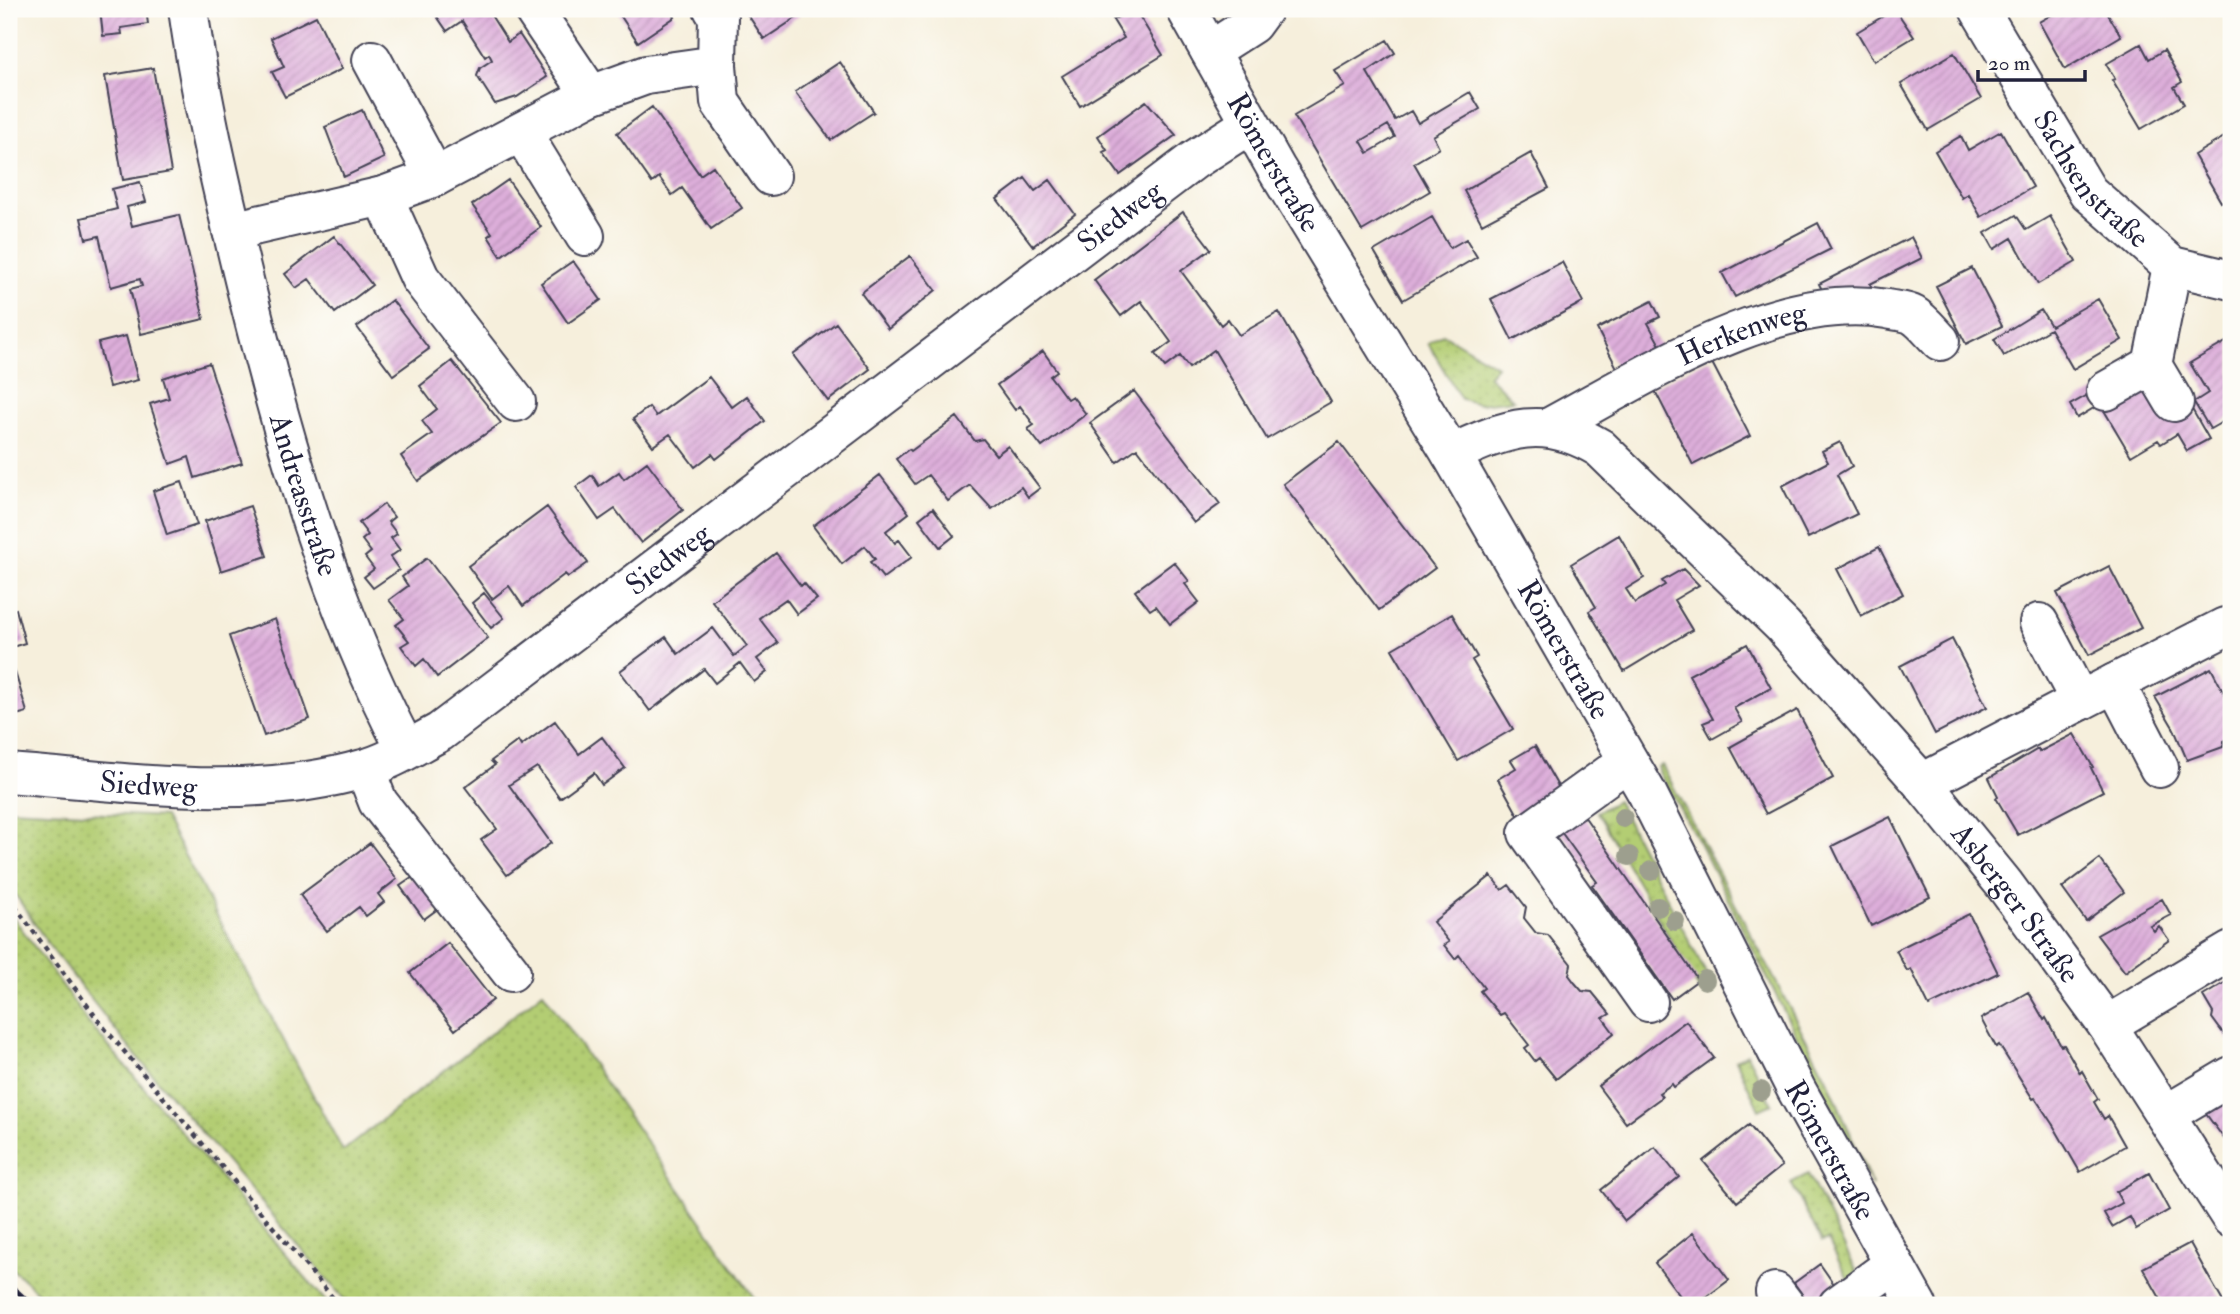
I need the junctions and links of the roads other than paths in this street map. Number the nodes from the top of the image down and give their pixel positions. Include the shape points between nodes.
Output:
1 (188, 9) edge
2 (533, 9) edge
3 (713, 9) edge
4 (1186, 9) edge
5 (1263, 9) edge
6 (1979, 9) edge
7 (1210, 51) junction
8 (372, 60) dead end
9 (717, 65) junction
10 (591, 95) junction
11 (1250, 124) junction
12 (522, 133) junction
13 (771, 176) dead end
14 (435, 177) junction
15 (383, 196) junction
16 (232, 231) junction
17 (585, 236) dead end
18 (2172, 265) junction
19 (2231, 280) edge
20 (1940, 341) dead end
21 (2152, 365) junction
22 (2106, 391) dead end
23 (516, 402) dead end
24 (2174, 402) dead end
25 (1550, 427) junction
26 (1451, 454) junction
27 (2039, 623) dead end
28 (2225, 627) dead end
29 (1829, 676) joint
30 (2115, 683) junction
31 (2080, 701) junction
32 (405, 750) junction
33 (1628, 761) junction
34 (2159, 768) dead end
35 (365, 769) junction
36 (9, 773) edge
37 (1922, 783) junction
38 (2231, 951) edge
39 (511, 972) dead end
40 (1648, 1002) dead end
41 (2107, 1025) junction
42 (2231, 1076) edge
43 (2167, 1115) junction
44 (2231, 1219) edge
45 (1899, 1290) edge
46 (1838, 1305) edge

1 - 16 street, Andreasstraße
2 - 10 street
3 - 9 street via 719,17
4 - 7 street, Römerstraße
5 - 7 street via 1252,24
6 - 18 street, Sachsenstraße via 2088,192
7 - 11 street, Römerstraße
8 - 14 street
9 - 10 street via 646,75
9 - 13 street via 720,103
10 - 12 street
11 - 26 street, Römerstraße
11 - 32 street, Siedweg via 1194,160 440,732
12 - 14 street
12 - 17 street
14 - 15 street
15 - 16 street
15 - 23 street via 420,278
16 - 32 street, Andreasstraße via 273,398 318,538 355,639
18 - 19 street
18 - 21 street
20 - 25 street, Herkenweg via 1912,313 1871,307 1825,308 1748,327
21 - 22 street
21 - 24 street
25 - 26 street, Herkenweg via 1490,436
25 - 29 street, Herkenweg via 1578,434 1601,448
26 - 33 street, Römerstraße
27 - 31 street
28 - 30 street
29 - 37 street, Asberger Straße
30 - 31 street
30 - 34 street
31 - 37 street
32 - 35 street, Siedweg
33 - 40 street via 1528,833
33 - 45 street, Römerstraße
35 - 36 street, Siedweg via 256,789
35 - 39 street via 378,802
37 - 41 street, Asberger Straße via 2004,884
38 - 41 street
41 - 43 street, Asberger Straße
42 - 43 street
43 - 44 street, Asberger Straße
45 - 46 street

